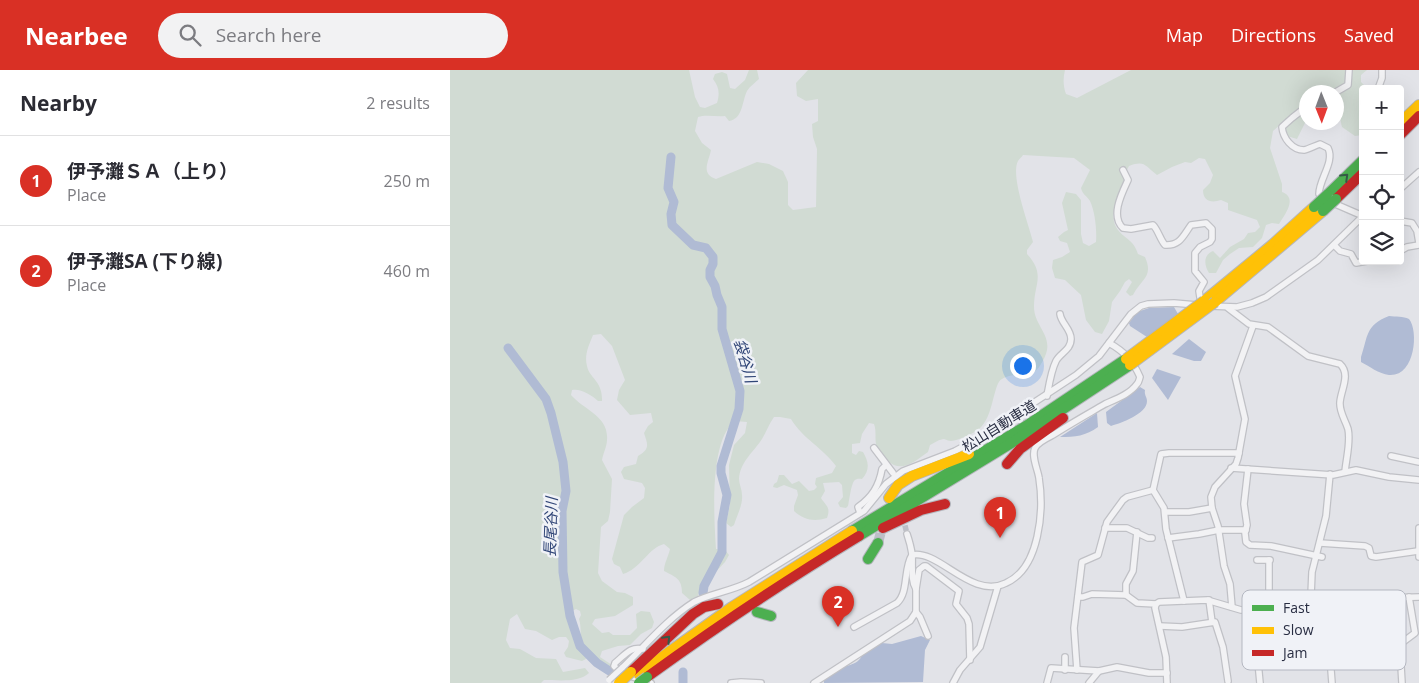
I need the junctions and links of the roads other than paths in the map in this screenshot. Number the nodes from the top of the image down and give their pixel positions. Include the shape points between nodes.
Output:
1 (1349, 70) edge
2 (1382, 70) edge
3 (1379, 85) edge
4 (1344, 87) edge
5 (1419, 105) edge
6 (1299, 112) edge
7 (1419, 116) edge
8 (1404, 119) edge
9 (1404, 131) edge
10 (1359, 165) edge
11 (1123, 170) dead end
12 (1419, 172) edge
13 (1360, 175) edge
14 (1404, 185) edge
15 (1332, 197) junction
16 (1319, 209) junction
17 (1359, 214) edge
18 (1359, 220) edge
19 (1404, 221) edge
20 (1419, 244) edge
21 (1334, 245) junction
22 (1404, 249) edge
23 (1359, 262) edge
24 (1203, 303) junction
25 (1228, 307) junction
26 (1060, 314) dead end
27 (1253, 326) junction
28 (1109, 343) junction
29 (1128, 362) junction
30 (1046, 396) junction
31 (1067, 399) junction
32 (874, 448) dead end
33 (1239, 453) junction
34 (1391, 456) dead end
35 (1419, 462) edge
36 (1008, 464) dead end
37 (886, 465) junction
38 (1231, 468) junction
39 (1248, 469) junction
40 (1345, 472) junction
41 (892, 473) dead end
42 (1330, 474) junction
43 (1419, 480) edge
44 (1153, 490) junction
45 (889, 498) dead end
46 (945, 504) dead end
47 (1212, 508) junction
48 (1165, 512) junction
49 (860, 513) junction
50 (1105, 528) junction
51 (1419, 528) edge
52 (1219, 530) junction
53 (1246, 530) junction
54 (1137, 532) junction
55 (907, 534) tunnel mouth
56 (1152, 538) dead end
57 (1168, 538) junction
58 (878, 543) tunnel mouth
59 (1320, 543) junction
60 (1418, 554) edge
61 (912, 555) junction
62 (1320, 556) junction
63 (868, 559) dead end
64 (1257, 560) dead end
65 (998, 586) junction
66 (916, 589) junction
67 (1270, 590) edge
68 (1311, 590) edge
69 (771, 591) junction
70 (1126, 595) junction
71 (1078, 597) junction
72 (1419, 597) edge
73 (1409, 598) joint
74 (1209, 600) junction
75 (1184, 601) junction
76 (718, 604) dead end
77 (1156, 604) junction
78 (1232, 607) junction
79 (1242, 610) edge
80 (757, 612) dead end
81 (916, 612) junction
82 (771, 616) dead end
83 (1212, 622) junction
84 (1160, 626) junction
85 (854, 627) dead end
86 (928, 636) dead end
87 (1406, 640) edge
88 (643, 649) junction
89 (1065, 657) dead end
90 (970, 660) junction
91 (1065, 670) junction
92 (1077, 670) junction
93 (1259, 670) edge
94 (1331, 670) edge
95 (1401, 670) edge
96 (1099, 671) junction
97 (1167, 673) junction
98 (640, 678) edge
99 (1228, 681) dead end
100 (613, 682) edge
101 (626, 683) edge
102 (730, 683) edge
103 (760, 683) edge
104 (814, 683) edge
105 (953, 683) edge
106 (1047, 683) edge
107 (1089, 683) edge
108 (1167, 683) edge
109 (1260, 683) edge
110 (1332, 683) edge
111 (1402, 683) edge

1 - 4 street via 1348,85
2 - 3 street
5 - 8 highway
6 - 17 street via 1282,128 1283,134 1300,150 1320,144 1328,148 1330,159 1319,194
7 - 9 highway
15 -> 10 highway, 松山自動車道
11 - 24 street via 1128,180 1119,203 1118,222 1123,228 1131,230 1153,225 1165,245 1175,245 1191,226 1209,224 1212,239 1195,253 1195,271 1204,282 1199,291
12 - 14 street
13 - 15 highway, 松山自動車道
15 - 16 highway, 松山自動車道, bridge
16 - 24 highway, 松山自動車道
16 - 29 highway, 松山自動車道, bridge via 1215,302
18 - 21 street
19 - 20 street via 1412,223
20 - 22 street
21 - 23 street
21 - 25 street via 1266,297
24 - 25 street
24 - 28 street via 1141,306
24 - 29 highway, 松山自動車道, bridge
25 - 27 street
26 - 30 street via 1070,332 1071,342 1055,362
27 - 33 street via 1234,376 1245,419
27 - 40 street via 1268,327 1308,356 1343,367 1346,375 1340,403 1348,433
28 - 30 street via 1088,366
28 - 65 street via 1131,360 1140,378 1139,383 1035,447 1042,506 1033,549 1020,574
29 - 31 highway, 松山自動車道
29 - 36 highway via 1088,399 1020,449
29 - 69 highway, 松山自動車道 via 1028,433
30 - 49 street via 955,451 903,471 886,484
31 - 45 highway via 977,450 912,476 898,485
31 - 98 highway, 松山自動車道 via 716,616
32 - 37 street
33 - 38 street via 1236,464
33 - 44 street via 1161,454
34 - 35 street
37 - 41 street
37 - 49 street via 875,490 858,507
38 - 39 street
38 - 47 street via 1212,491
39 - 42 street
39 - 53 street via 1244,504
40 - 42 street
40 - 43 street via 1356,470
42 - 59 street via 1328,506
44 - 48 street
44 - 50 street via 1127,497 1109,517
46 - 69 highway via 921,510 894,523
47 - 48 street
47 - 52 street
48 - 57 street
49 - 88 street via 749,582 693,603 673,618
50 - 54 street via 1121,527
50 - 71 street via 1098,554 1082,562
51 - 60 street
52 - 53 street
52 - 57 street
52 - 78 street
53 - 62 street via 1246,542 1250,545 1267,545
54 - 56 street
54 - 70 street via 1133,571 1126,584
55 - 61 street
57 - 75 street
58 - 63 highway
59 - 60 street via 1366,546 1371,556 1376,557
59 - 62 street
61 - 65 street via 922,555 979,585
61 - 66 street
61 - 85 street via 902,599
62 - 68 street via 1312,572
64 - 67 street via 1271,560
65 - 90 street via 980,647
66 - 81 street
66 - 90 street via 919,570 926,566 959,591 956,604 969,624
69 - 98 highway, 松山自動車道
70 - 71 street
70 - 77 street via 1137,603
71 - 92 street via 1074,628
72 - 73 street
73 - 87 street via 1415,633
74 - 75 street
74 - 78 street
74 - 83 street
75 - 77 street
98 -> 76 highway via 693,614 704,606
77 - 84 street
78 - 79 street
80 - 82 highway
81 - 86 street
81 - 104 street via 899,629
83 - 84 street via 1182,627
83 - 99 street via 1215,622 1223,647
84 - 97 street
88 - 98 street
88 - 98 street via 631,649 614,666 621,673
89 - 91 street
90 - 105 street
91 - 92 street
91 - 106 street via 1051,668
92 - 96 street
93 - 109 street
94 - 110 street
95 - 111 street
96 - 97 street via 1117,667
96 - 107 street
97 - 108 street
98 - 100 highway, bridge
98 - 101 highway, 松山自動車道
102 - 103 street

